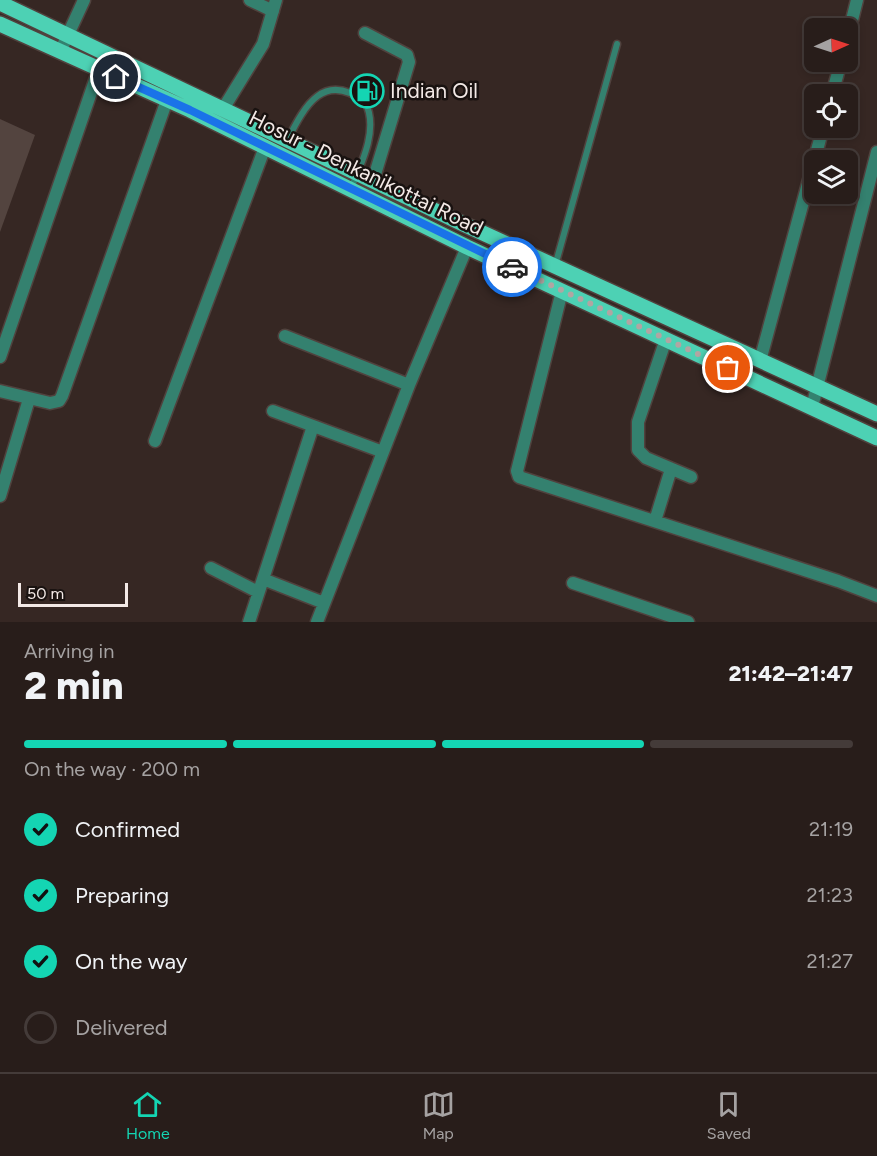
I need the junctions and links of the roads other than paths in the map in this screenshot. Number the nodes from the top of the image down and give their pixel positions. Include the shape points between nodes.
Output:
1 (84, 0) edge
2 (250, 0) edge
3 (857, 0) edge
4 (0, 3) edge
5 (274, 5) edge
6 (852, 18) edge
7 (0, 24) edge
8 (365, 33) dead end
9 (68, 35) junction
10 (617, 44) dead end
11 (60, 52) junction
12 (99, 69) junction
13 (167, 100) junction
14 (223, 109) junction
15 (820, 138) edge
16 (288, 140) junction
17 (265, 147) junction
18 (877, 152) edge
19 (357, 173) junction
20 (372, 181) junction
21 (351, 189) junction
22 (467, 247) junction
23 (555, 266) junction
24 (562, 291) junction
25 (285, 336) dead end
26 (666, 339) junction
27 (1, 349) edge
28 (760, 361) junction
29 (410, 385) junction
30 (818, 388) junction
31 (0, 391) edge
32 (29, 399) junction
33 (812, 407) junction
34 (273, 411) dead end
35 (877, 414) edge
36 (313, 426) junction
37 (877, 438) edge
38 (155, 441) dead end
39 (383, 452) junction
40 (671, 469) junction
41 (691, 477) dead end
42 (0, 496) edge
43 (655, 521) junction
44 (211, 568) dead end
45 (263, 579) junction
46 (573, 583) dead end
47 (258, 592) junction
48 (877, 596) edge
49 (324, 603) junction
50 (249, 622) edge
51 (317, 622) edge
52 (688, 622) edge

1 - 9 street
2 - 5 street
3 - 6 street
4 - 9 main road, Hosur - Denkanikottai Road
5 - 14 street via 263,44
7 - 11 main road, Hosur - Denkanikottai Road
8 - 20 street via 407,55 409,62
9 - 11 street
9 - 14 main road, Hosur - Denkanikottai Road
10 - 23 lane
11 - 12 main road, Hosur - Denkanikottai Road
12 - 13 main road, Hosur - Denkanikottai Road
12 - 27 street
13 - 17 main road, Hosur - Denkanikottai Road
13 - 32 street via 62,396 55,403
14 - 16 main road, Hosur - Denkanikottai Road
15 - 28 street
16 - 19 main road, Hosur - Denkanikottai Road
16 - 19 lane via 299,116 315,96 328,89 349,92 365,102 371,120
17 - 21 main road, Hosur - Denkanikottai Road
17 - 38 street
18 - 30 street
19 - 20 main road, Hosur - Denkanikottai Road
19 - 21 lane
20 - 23 main road, Hosur - Denkanikottai Road
21 - 22 main road, Hosur - Denkanikottai Road
22 - 24 main road, Hosur - Denkanikottai Road
22 - 29 street
23 - 28 main road, Hosur - Denkanikottai Road
24 - 26 main road, Hosur - Denkanikottai Road
24 - 43 street via 517,471 519,477
25 - 29 street
26 - 33 main road, Hosur - Denkanikottai Road
26 - 40 street via 638,422 638,450
28 - 30 main road, Hosur - Denkanikottai Road
29 - 39 street
30 - 33 street
30 - 35 main road, Hosur - Denkanikottai Road
31 - 32 street
32 - 42 street
33 - 37 main road, Hosur - Denkanikottai Road
34 - 36 street
36 - 39 street
36 - 45 street
39 - 49 street
40 - 41 street
40 - 43 street
43 - 48 street
44 - 47 street
45 - 47 street
45 - 49 street
46 - 52 street
47 - 50 street
49 - 51 street

